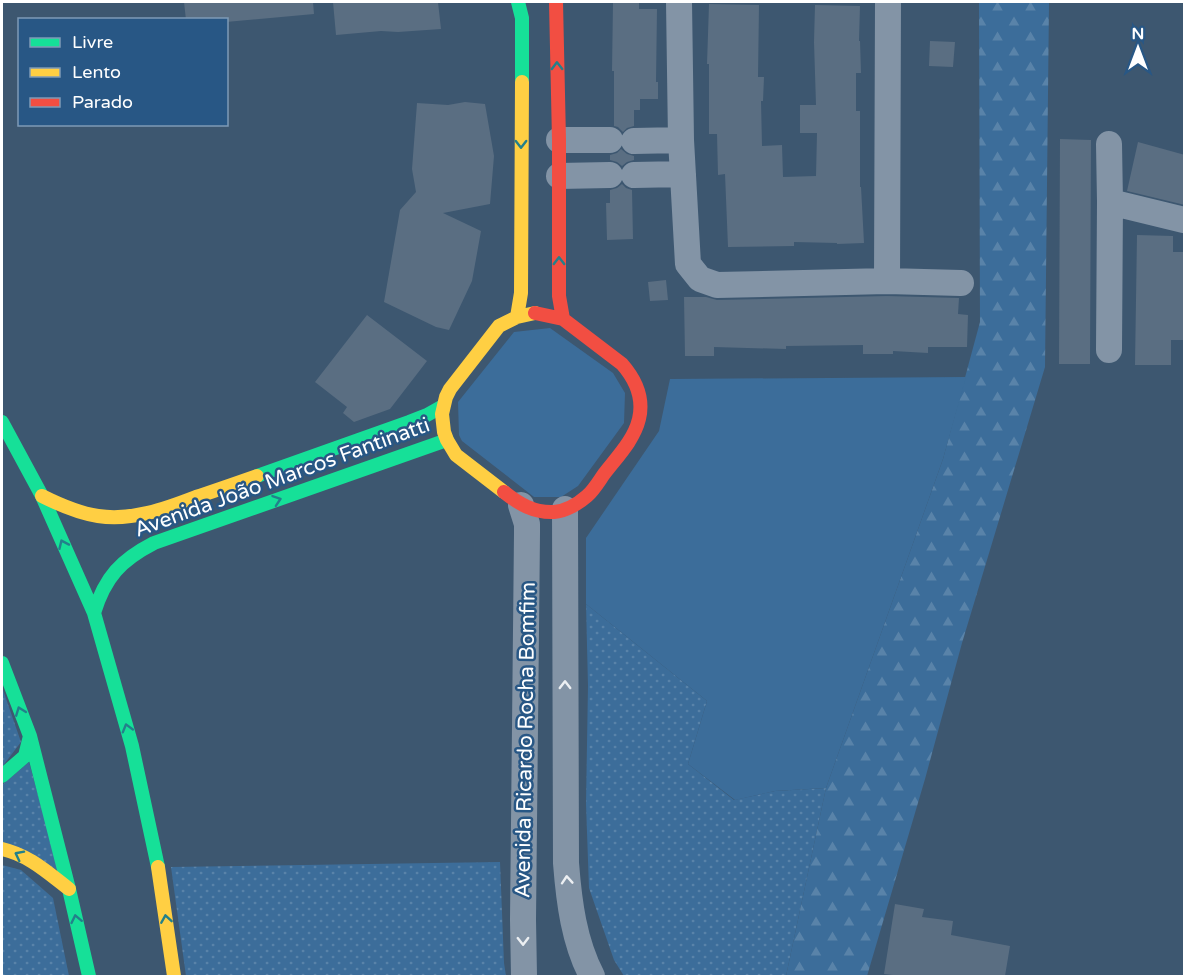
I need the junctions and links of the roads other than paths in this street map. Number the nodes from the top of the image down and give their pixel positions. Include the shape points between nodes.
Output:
1 (518, 2) edge
2 (556, 2) edge
3 (679, 2) edge
4 (888, 2) edge
5 (559, 140) junction
6 (681, 140) junction
7 (1109, 144) dead end
8 (683, 174) junction
9 (559, 176) junction
10 (1110, 202) junction
11 (1185, 220) edge
12 (887, 281) junction
13 (961, 283) dead end
14 (517, 317) junction
15 (563, 319) junction
16 (1109, 350) dead end
17 (443, 406) junction
18 (2, 422) edge
19 (447, 440) junction
20 (42, 496) junction
21 (521, 505) junction
22 (565, 509) junction
23 (94, 613) junction
24 (2, 663) edge
25 (30, 736) junction
26 (2, 776) edge
27 (2, 849) edge
28 (69, 889) junction
29 (89, 976) edge
30 (174, 976) edge
31 (524, 976) edge
32 (592, 976) edge

1 -> 14 street via 522,18 521,293
5 -> 2 street
3 - 6 street
4 - 12 street
5 - 6 street
5 - 9 street
6 - 8 street
7 - 10 street
8 - 9 street
8 - 12 street via 688,264 700,279 717,285
15 -> 9 street via 559,296
10 - 11 street
10 - 16 street
12 - 13 street
14 - 15 street via 535,313
14 - 17 street via 499,326 450,389
15 - 22 street via 629,372 638,389 640,409 632,437 588,495
17 - 19 street
17 - 20 street, Avenida João Marcos Fantinatti via 410,422 141,516 120,518 79,513
18 - 20 street
19 - 21 street via 456,455
23 -> 19 street, Avenida João Marcos Fantinatti via 115,570 140,549
23 -> 20 street
21 - 22 street via 538,511
21 -> 31 street, Avenida Ricardo Rocha Bomfim via 527,524
32 -> 22 street, Avenida Ricardo Rocha Bomfim via 575,932 566,863
30 -> 23 street via 158,864 132,746
25 -> 24 street
25 - 26 street via 24,756
25 - 28 street
28 -> 27 street via 13,850
29 -> 28 street

